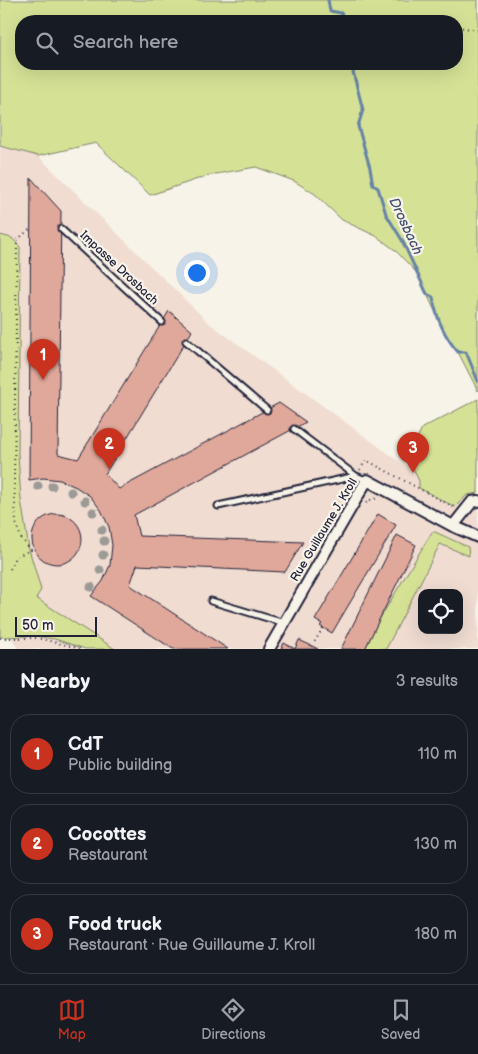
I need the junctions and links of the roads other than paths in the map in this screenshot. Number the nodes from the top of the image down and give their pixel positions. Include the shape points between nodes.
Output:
1 (61, 229) dead end
2 (162, 322) dead end
3 (186, 341) dead end
4 (267, 410) dead end
5 (294, 429) dead end
6 (356, 476) junction
7 (367, 480) junction
8 (478, 501) edge
9 (218, 506) dead end
10 (453, 526) junction
11 (478, 537) edge
12 (211, 601) dead end
13 (284, 623) junction
14 (269, 649) edge

1 - 2 lane, Impasse Drosbach
3 - 4 lane
5 - 6 lane
6 - 7 lane
6 - 9 lane
7 - 10 street, Rue Guillaume J. Kroll
7 - 13 street, Rue Guillaume J. Kroll
8 - 10 street via 472,502
10 - 11 street, Rue Guillaume J. Kroll
12 - 13 lane
13 - 14 street, Rue Guillaume J. Kroll

